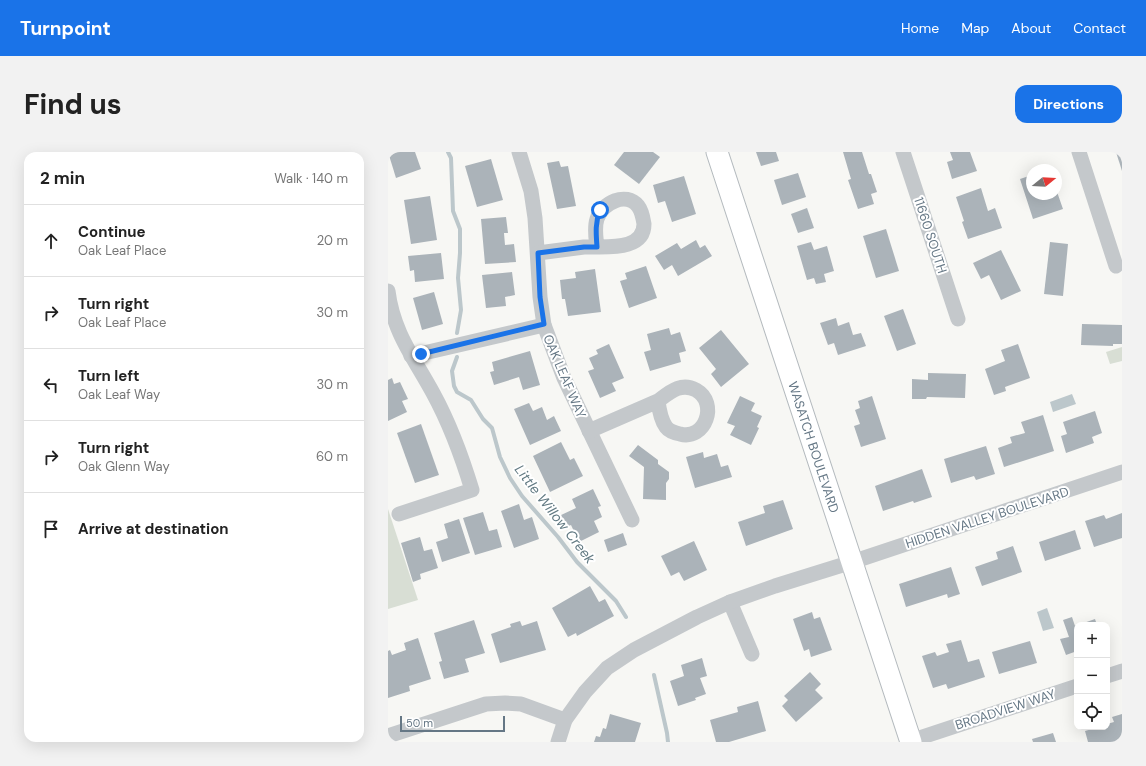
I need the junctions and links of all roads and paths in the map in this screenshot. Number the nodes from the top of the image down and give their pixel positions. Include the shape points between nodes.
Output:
1 (519, 152) edge
2 (718, 152) edge
3 (903, 152) edge
4 (1079, 152) edge
5 (597, 247) dead end
6 (538, 253) junction
7 (1116, 266) dead end
8 (388, 291) edge
9 (958, 319) dead end
10 (544, 324) junction
11 (411, 356) junction
12 (658, 400) dead end
13 (589, 431) junction
14 (1122, 472) edge
15 (399, 514) dead end
16 (632, 520) dead end
17 (852, 562) junction
18 (730, 602) junction
19 (752, 654) dead end
20 (1122, 671) edge
21 (1110, 675) edge
22 (1074, 687) edge
23 (565, 720) junction
24 (388, 736) edge
25 (911, 741) edge
26 (558, 742) edge

1 - 6 street, OAK LEAF WAY via 531,191
2 - 17 main road, WASATCH BOULEVARD
3 - 9 street, 11660 SOUTH
4 - 7 street
5 - 6 street
6 - 10 street, OAK LEAF WAY
8 - 11 street via 394,320
10 - 11 street
10 - 13 street, OAK LEAF WAY via 564,378
11 - 15 street via 447,420 472,490
12 - 13 street
13 - 16 street, OAK LEAF WAY
14 - 17 street, HIDDEN VALLEY BOULEVARD
17 - 18 street, HIDDEN VALLEY BOULEVARD
17 - 25 main road, WASATCH BOULEVARD
18 - 19 street
18 - 23 street, HIDDEN VALLEY BOULEVARD via 634,650 607,668 585,692
20 - 21 street
22 - 25 street, BROADVIEW WAY
23 - 24 street via 521,704 486,704
23 - 26 street, HIDDEN VALLEY BOULEVARD

